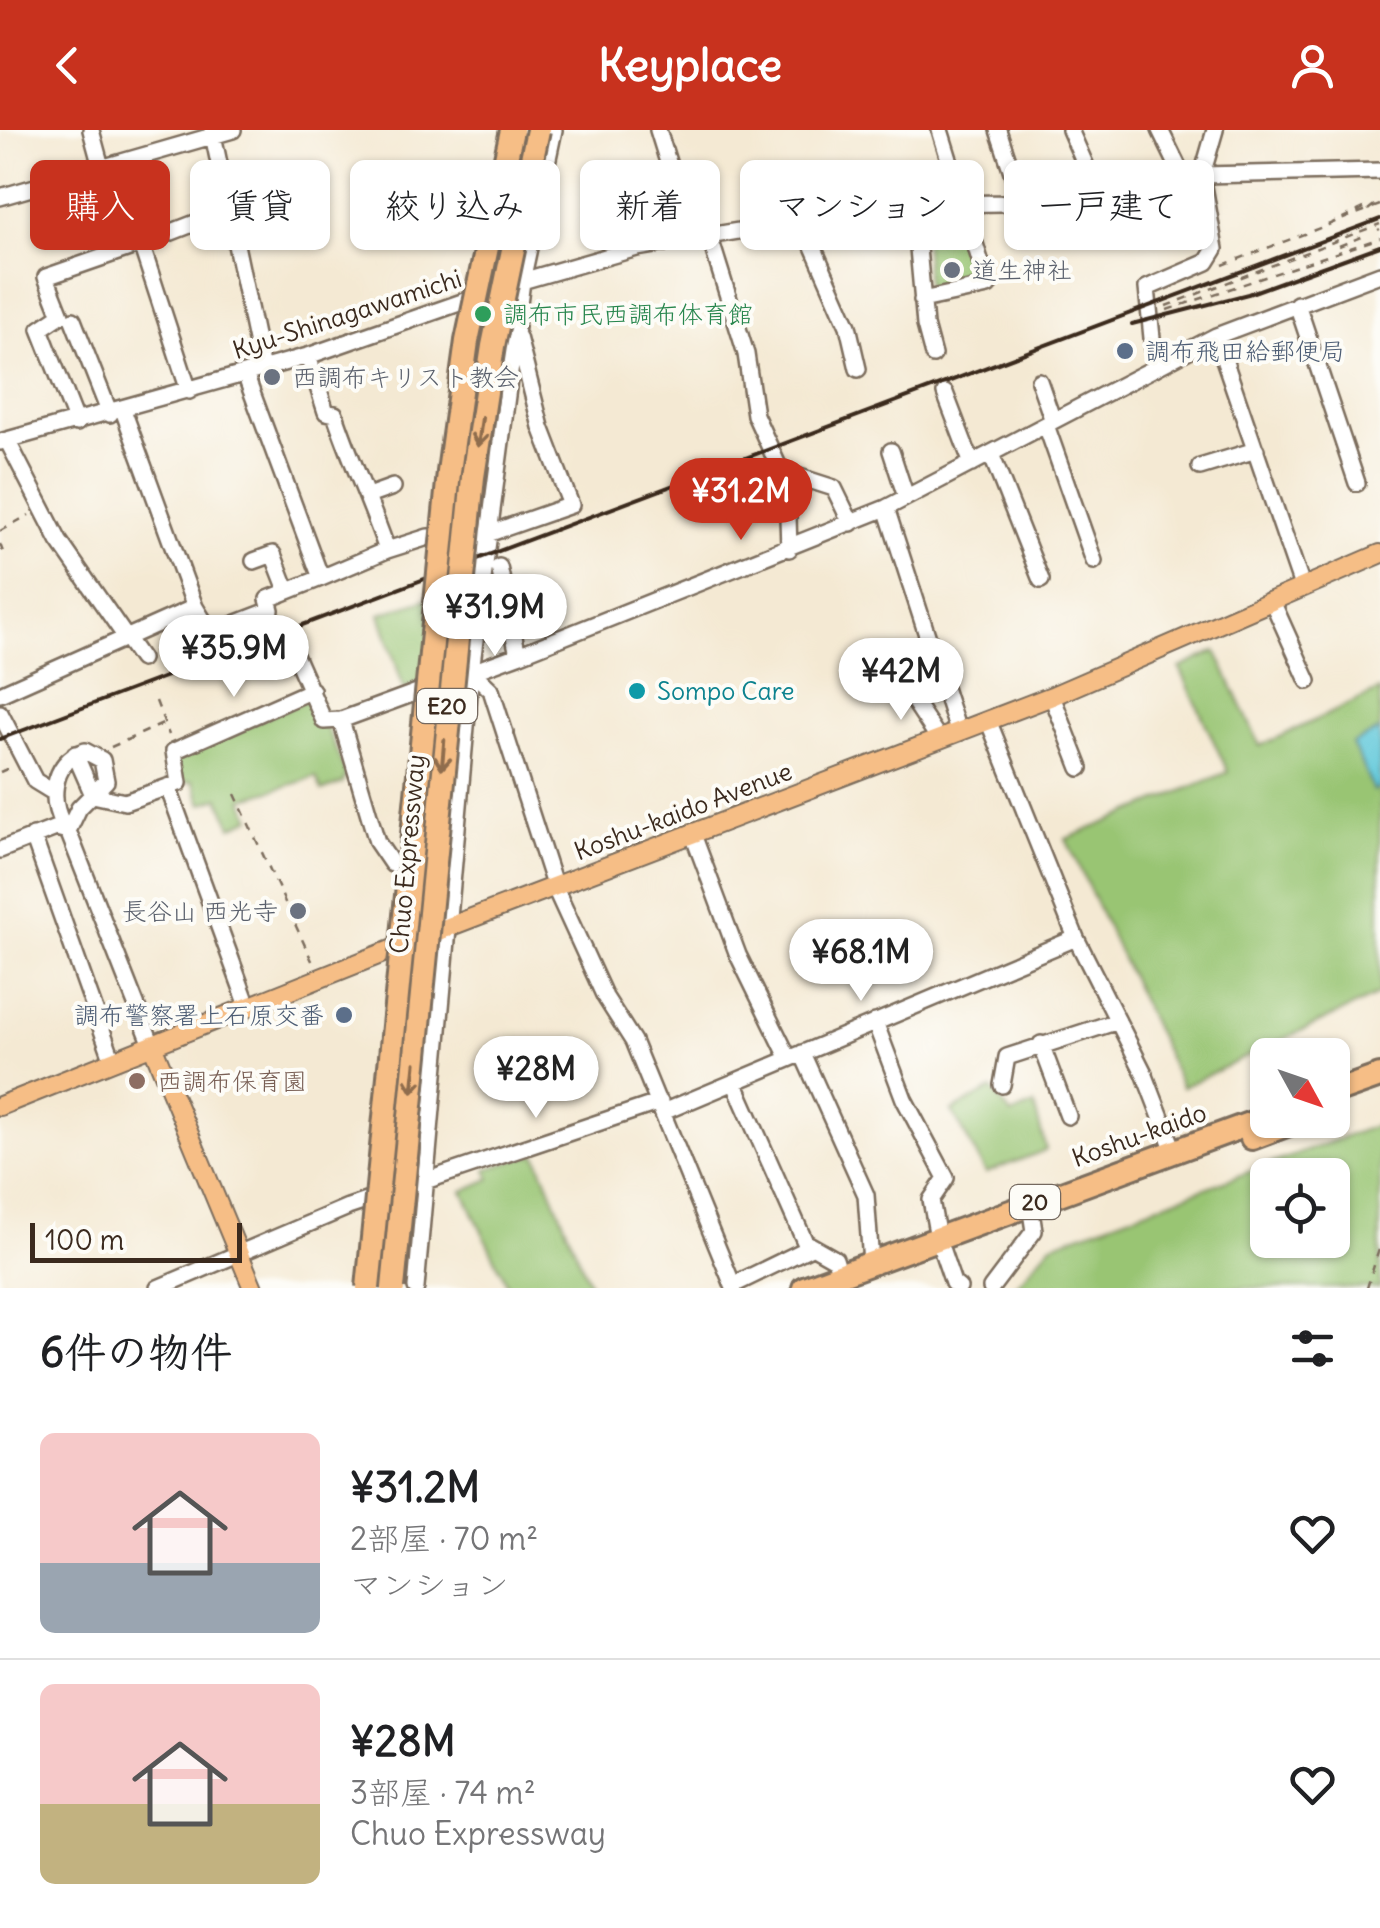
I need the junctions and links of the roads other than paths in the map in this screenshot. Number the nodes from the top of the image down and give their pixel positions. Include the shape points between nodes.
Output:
1 (91, 130) edge
2 (233, 130) edge
3 (512, 130) edge
4 (538, 130) edge
5 (554, 130) edge
6 (658, 130) edge
7 (940, 130) edge
8 (998, 130) edge
9 (1070, 130) edge
10 (1160, 130) edge
11 (1215, 130) edge
12 (213, 133) edge
13 (99, 160) edge
14 (124, 160) edge
15 (218, 160) edge
16 (667, 160) edge
17 (950, 160) edge
18 (1008, 160) edge
19 (1083, 160) edge
20 (1175, 160) edge
21 (1206, 160) edge
22 (1380, 172) edge
23 (1214, 175) edge
24 (30, 188) edge
25 (0, 197) edge
26 (1214, 243) edge
27 (122, 250) edge
28 (136, 250) edge
29 (235, 250) edge
30 (630, 250) edge
31 (710, 250) edge
32 (815, 250) edge
33 (918, 250) edge
34 (978, 250) edge
35 (1380, 274) edge
36 (522, 281) junction
37 (922, 300) junction
38 (1297, 304) junction
39 (73, 320) dead end
40 (515, 328) junction
41 (1216, 336) junction
42 (933, 354) dead end
43 (308, 356) junction
44 (1155, 368) junction
45 (262, 369) junction
46 (858, 370) dead end
47 (245, 374) junction
48 (1039, 380) dead end
49 (189, 391) junction
50 (945, 393) dead end
51 (116, 412) junction
52 (77, 423) junction
53 (1050, 423) junction
54 (4, 441) edge
55 (890, 450) dead end
56 (1256, 450) junction
57 (990, 454) junction
58 (972, 464) junction
59 (1200, 467) dead end
60 (781, 472) junction
61 (1357, 483) dead end
62 (393, 487) dead end
63 (368, 496) junction
64 (906, 497) junction
65 (886, 508) junction
66 (851, 523) junction
67 (488, 536) junction
68 (789, 549) junction
69 (387, 550) junction
70 (1380, 554) edge
71 (1094, 561) dead end
72 (254, 562) dead end
73 (499, 568) dead end
74 (321, 578) junction
75 (1042, 580) dead end
76 (1302, 586) junction
77 (287, 590) junction
78 (1272, 601) junction
79 (195, 606) junction
80 (129, 636) junction
81 (290, 644) dead end
82 (518, 655) junction
83 (141, 659) dead end
84 (471, 672) junction
85 (876, 674) dead end
86 (1308, 680) dead end
87 (312, 690) junction
88 (0, 694) edge
89 (1052, 696) junction
90 (0, 714) edge
91 (341, 720) junction
92 (988, 720) junction
93 (958, 731) junction
94 (939, 738) junction
95 (75, 754) junction
96 (1080, 768) dead end
97 (168, 787) junction
98 (93, 795) junction
99 (54, 799) junction
100 (79, 808) junction
101 (68, 831) junction
102 (692, 832) junction
103 (33, 836) junction
104 (0, 850) edge
105 (392, 864) dead end
106 (555, 888) junction
107 (450, 926) junction
108 (1076, 938) junction
109 (248, 1006) junction
110 (1118, 1021) junction
111 (875, 1022) junction
112 (1041, 1044) junction
113 (152, 1045) junction
114 (796, 1056) junction
115 (112, 1062) junction
116 (1380, 1076) edge
117 (734, 1082) junction
118 (1002, 1085) dead end
119 (1350, 1087) edge
120 (1380, 1091) edge
121 (1350, 1102) edge
122 (0, 1106) edge
123 (662, 1107) junction
124 (1068, 1116) dead end
125 (1250, 1124) edge
126 (1251, 1138) edge
127 (1174, 1151) junction
128 (426, 1184) junction
129 (1032, 1218) junction
130 (940, 1244) junction
131 (809, 1248) junction
132 (238, 1253) junction
133 (872, 1263) junction
134 (840, 1281) edge
135 (733, 1286) edge
136 (951, 1286) edge
137 (158, 1288) edge
138 (253, 1288) edge
139 (368, 1288) edge
140 (394, 1288) edge
141 (416, 1288) edge
142 (804, 1288) edge
143 (991, 1288) edge

1 - 13 street
2 - 12 street
3 - 139 highway, Chuo Expressway / E20, bridge via 467,340 449,472
4 -> 140 highway, Chuo Expressway / E20, bridge via 473,478
5 - 36 street
6 - 16 street
7 - 17 street
8 - 18 street
9 - 19 street
10 - 20 street
11 - 21 street
12 - 14 street
12 - 15 street
22 - 23 street, Kyu-Shinagawamichi
24 - 25 street
26 - 44 street via 1207,262 1146,288
27 - 52 street via 46,276 61,314 40,329
28 - 49 street
29 - 45 street
30 - 36 street, Kyu-Shinagawamichi
31 - 60 street via 746,354 756,415
32 - 46 street via 848,326
33 - 37 street
34 - 37 street via 988,286
35 - 38 street
36 - 40 street
36 - 43 street, Kyu-Shinagawamichi
37 - 42 street
38 - 41 street
38 - 61 street
39 - 51 street
40 - 67 street
40 - 67 street via 540,427 571,505
41 - 44 street
41 - 56 street
43 - 45 street, Kyu-Shinagawamichi
43 - 63 street via 326,412 335,414
44 - 53 street
45 - 47 street, Kyu-Shinagawamichi
47 - 49 street, Kyu-Shinagawamichi
47 - 74 street
48 - 53 street
49 - 51 street, Kyu-Shinagawamichi
50 - 58 street
51 - 52 street, Kyu-Shinagawamichi
51 - 79 street
52 - 54 street, Kyu-Shinagawamichi
53 - 57 street
53 - 71 street
54 - 80 street via 59,540
55 - 64 street
56 - 59 street
56 - 76 street
57 - 58 street
57 - 75 street
58 - 64 street
60 - 66 street via 834,488
60 - 68 street
62 - 63 street
63 - 69 street
64 - 65 street
65 - 66 street
65 - 93 street
66 - 68 street
67 - 69 street via 428,537
67 - 84 street
68 - 82 street
69 - 74 street
70 - 76 main road, Koshu-kaido Avenue
72 - 77 street via 273,554
73 - 82 street
74 - 77 street
76 - 78 main road, Koshu-kaido Avenue
77 - 79 street via 268,599 271,610 212,633
78 - 86 street
78 - 89 main road, Koshu-kaido Avenue
79 - 80 street
80 - 83 street
80 - 88 street
81 - 87 street
82 - 84 street
84 - 91 street
84 - 106 street via 491,690
84 - 107 street
85 - 94 street via 892,668
87 - 91 street via 324,722
87 - 97 street via 174,751 179,783
89 - 92 main road, Koshu-kaido Avenue
89 - 96 street
90 - 99 street via 35,781
91 - 105 street via 377,842
92 - 93 main road, Koshu-kaido Avenue
92 - 108 street
93 - 94 main road, Koshu-kaido Avenue
94 - 102 main road, Koshu-kaido Avenue
95 - 98 street
95 - 98 street via 94,754 108,774
95 - 99 street via 66,761
97 - 98 street via 125,802
97 - 109 street
98 - 100 street
99 - 100 street
99 - 101 street
100 - 101 street
101 - 103 street
101 - 113 street
102 - 106 main road, Koshu-kaido Avenue
102 - 114 street via 738,955
103 - 104 street
103 - 115 street
106 - 107 main road, Koshu-kaido Avenue
106 - 123 street
107 - 109 main road, Koshu-kaido Avenue
107 - 128 street
108 - 110 street
108 - 111 street
109 - 113 main road, Koshu-kaido Avenue
110 - 112 street
110 - 127 street
111 - 114 street
111 - 130 street via 904,1098 946,1178 932,1200
112 - 118 street via 1007,1057
112 - 124 street
113 - 115 main road, Koshu-kaido Avenue
113 - 132 main road
114 - 117 street
114 - 133 street via 866,1195
115 - 122 main road, Koshu-kaido Avenue
116 - 119 highway
117 - 123 street
117 - 131 street
120 - 121 highway
123 - 128 street
123 - 135 street
125 - 127 highway, Koshu-kaido / 20
126 - 129 highway, Koshu-kaido / 20
127 - 130 highway, Koshu-kaido / 20
128 - 132 street via 348,1207
128 - 141 street
129 - 130 highway, Koshu-kaido / 20
129 - 143 street via 1034,1231
130 - 133 highway, Koshu-kaido / 20
130 - 134 highway, Koshu-kaido / 20
130 - 136 street
131 - 134 street via 835,1259
131 - 135 street
132 - 137 street
132 - 138 main road
133 - 134 highway, Koshu-kaido / 20
134 - 142 highway, Koshu-kaido / 20

